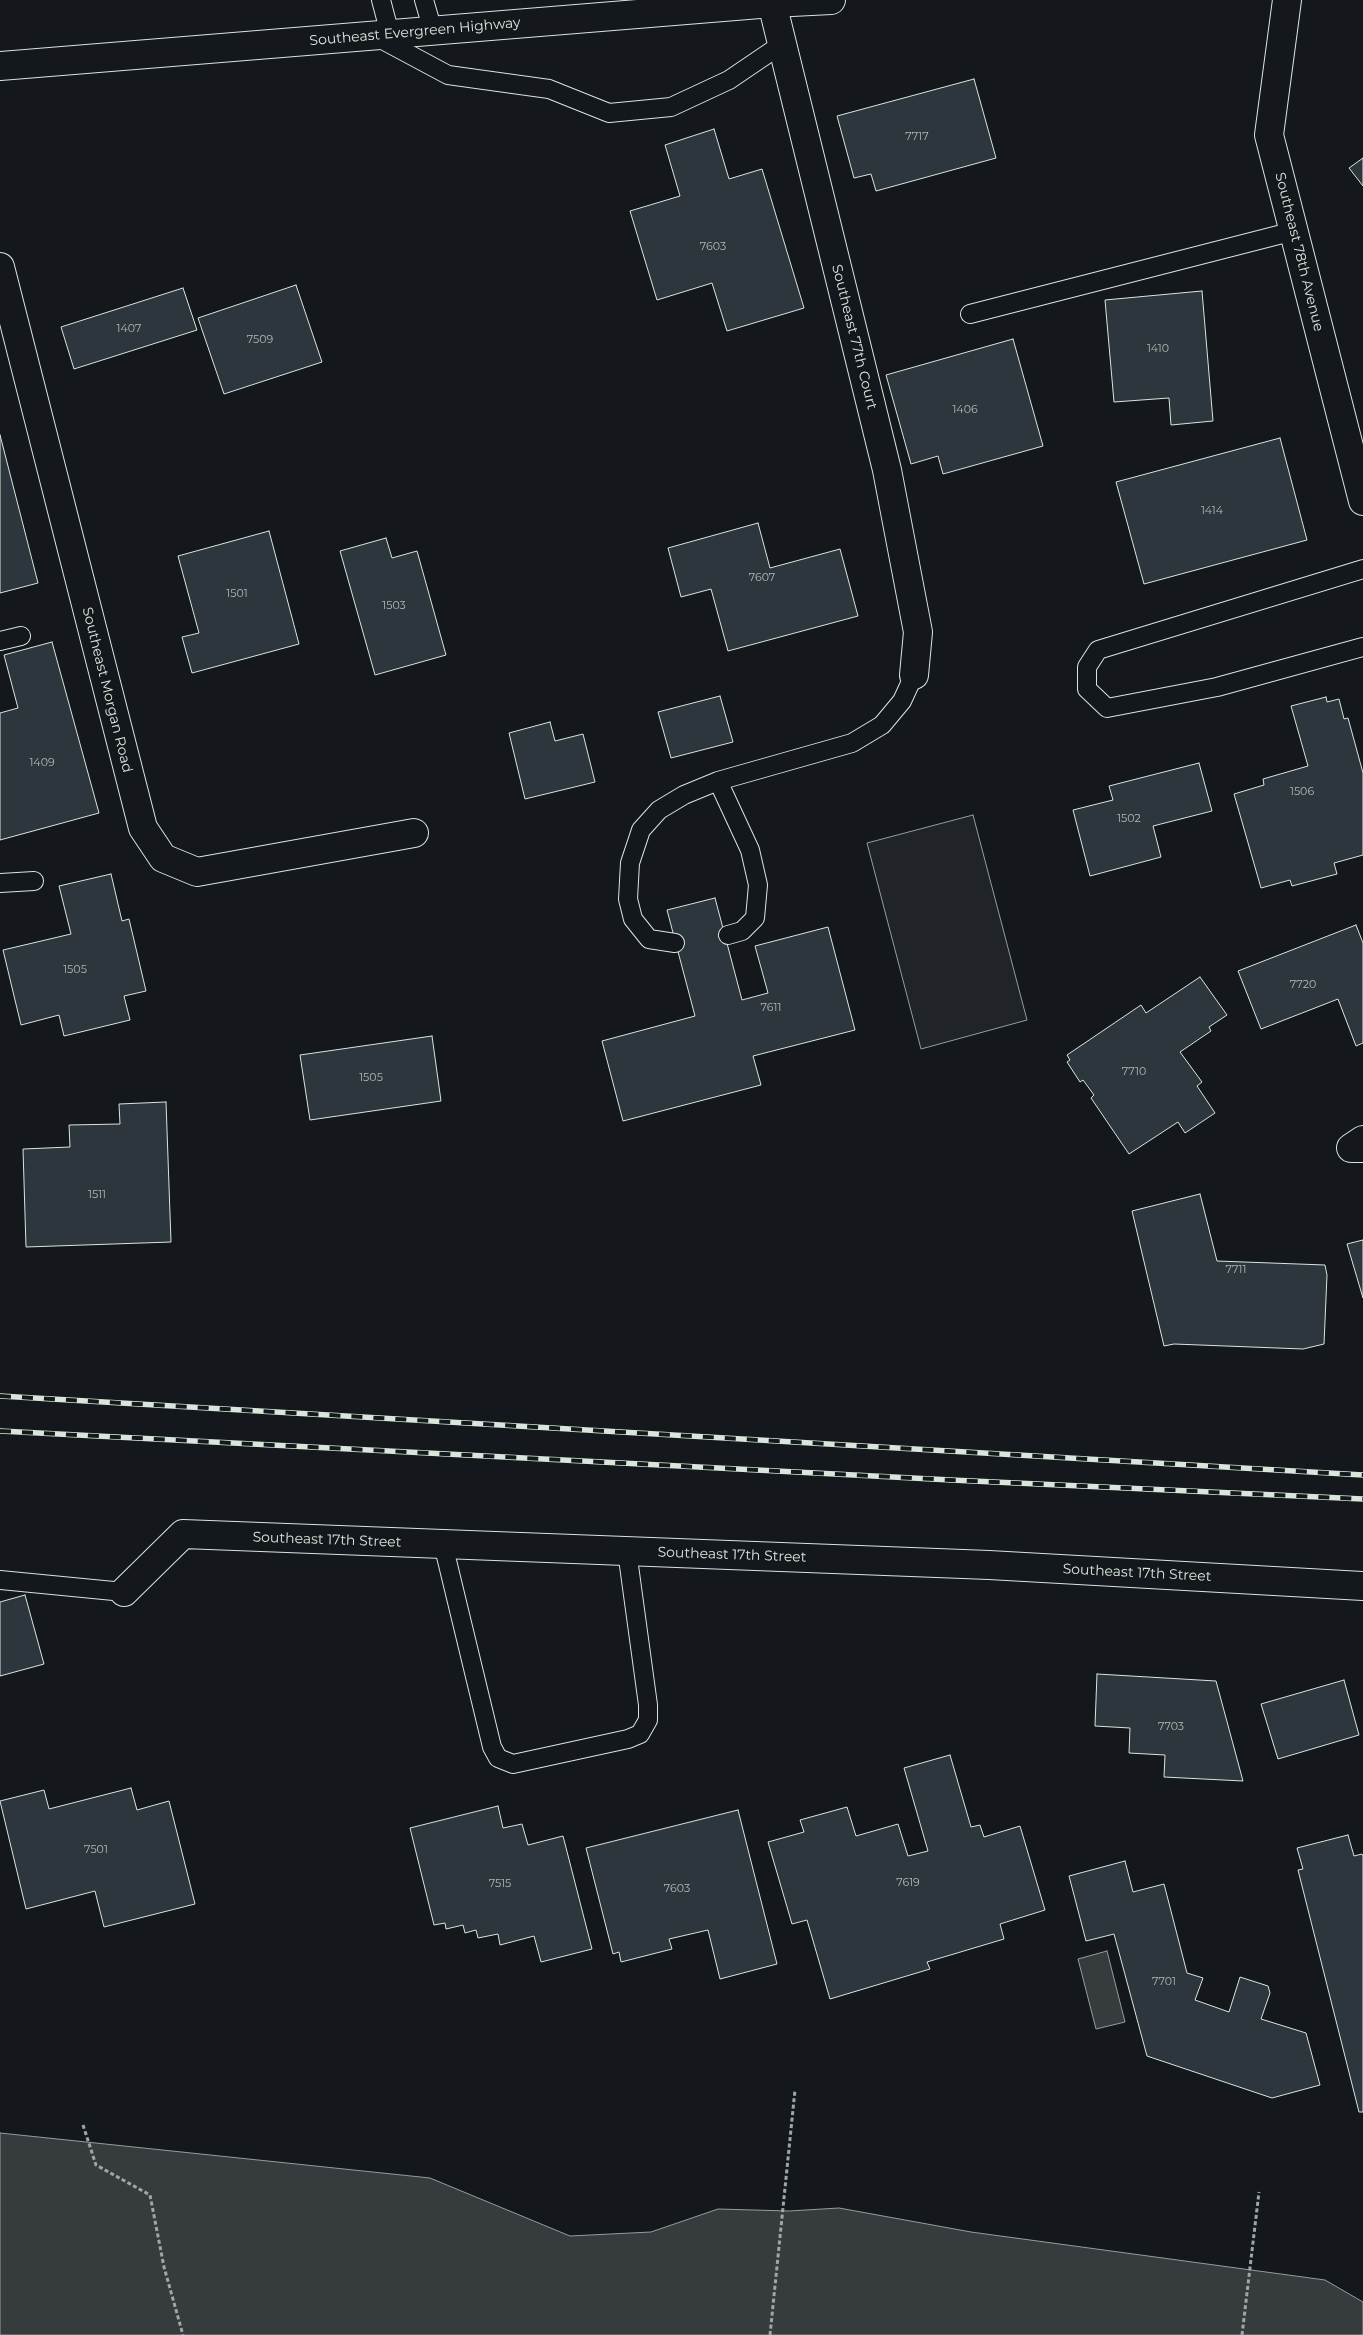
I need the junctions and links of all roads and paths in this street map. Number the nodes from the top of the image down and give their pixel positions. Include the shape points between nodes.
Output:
1 (381, 0) edge
2 (424, 0) edge
3 (831, 0) edge
4 (1287, 0) edge
5 (772, 2) junction
6 (684, 5) edge
7 (432, 31) junction
8 (382, 34) junction
9 (782, 44) junction
10 (0, 66) edge
11 (1294, 231) junction
12 (0, 267) edge
13 (970, 314) dead end
14 (1363, 501) edge
15 (1363, 569) edge
16 (21, 636) dead end
17 (0, 641) edge
18 (1363, 647) edge
19 (914, 675) joint
20 (718, 781) junction
21 (414, 833) dead end
22 (34, 881) dead end
23 (0, 883) edge
24 (728, 935) dead end
25 (674, 943) dead end
26 (1363, 1140) edge
27 (1363, 1148) edge
28 (443, 1544) junction
29 (627, 1551) junction
30 (0, 1580) edge
31 (1363, 1586) edge
32 (124, 1592) joint
33 (795, 2090) dead end
34 (83, 2125) dead end
35 (1259, 2192) dead end
36 (183, 2335) edge
37 (770, 2335) edge
38 (1242, 2335) edge

1 - 8 lane
2 - 7 lane
3 - 5 street, Southeast Evergreen Highway
4 - 11 street, Southeast 78th Avenue via 1269,136
5 - 6 street, Southeast Evergreen Highway
5 - 9 street, Southeast 77th Court
6 - 7 street, Southeast Evergreen Highway
7 - 8 street, Southeast Evergreen Highway
8 - 9 lane via 448,75 549,89 609,113 671,107 729,80
8 - 10 street, Southeast Evergreen Highway
9 - 19 street, Southeast 77th Court via 887,470 918,632
11 - 13 lane
11 - 14 street, Southeast 78th Avenue
12 - 21 street, Southeast Morgan Road via 143,828 164,858 197,872
15 - 18 lane via 1098,650 1087,667 1087,689 1107,708 1217,687
16 - 17 lane
19 - 20 lane via 902,701 882,725 852,743
20 - 24 lane via 750,850 758,885 755,918 742,931
20 - 25 lane via 659,810 640,830 630,863 628,899 633,919 649,939
22 - 23 lane
26 - 27 street via 1351,1148
28 - 29 street, Southeast 17th Street
28 - 29 lane via 492,1747 498,1758 513,1764 628,1739 640,1734 648,1720
28 - 32 street, Southeast 17th Street via 183,1534
29 - 31 street, Southeast 17th Street via 988,1565
30 - 32 lane
33 - 37 path
34 - 36 path via 96,2165 150,2196 164,2267
35 - 38 path

